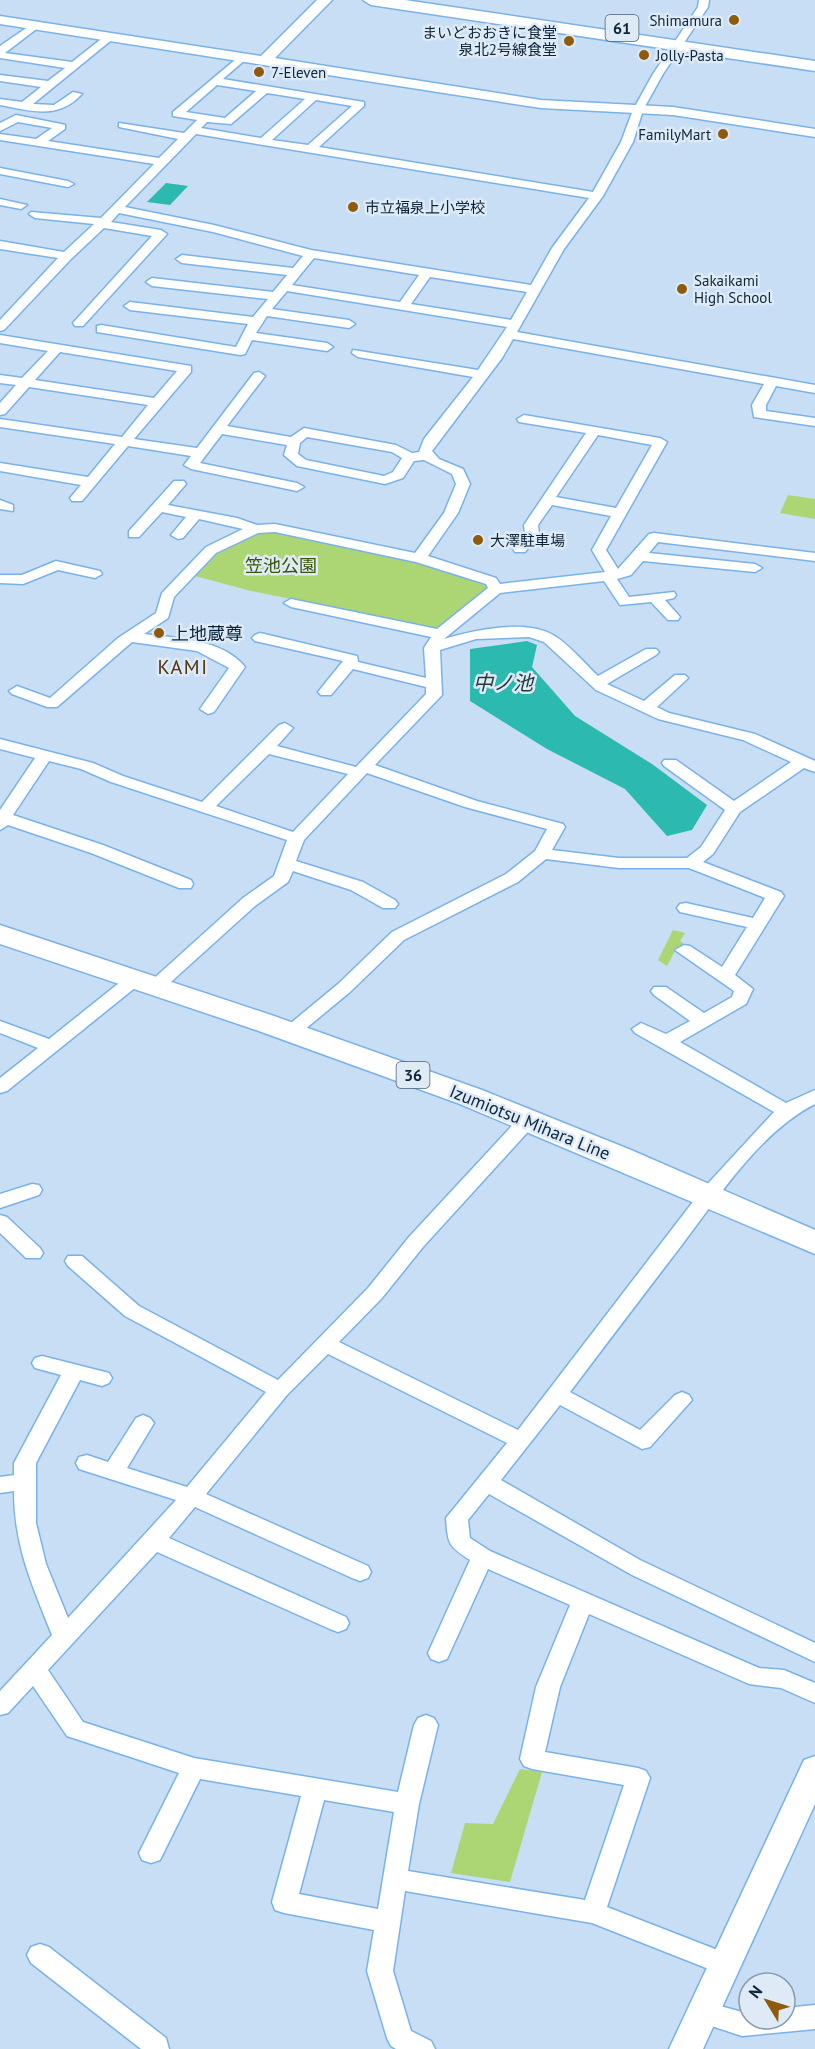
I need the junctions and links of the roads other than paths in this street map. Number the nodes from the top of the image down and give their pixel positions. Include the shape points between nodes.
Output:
1 (325, 0) edge
2 (371, 0) edge
3 (430, 0) edge
4 (704, 0) edge
5 (0, 20) edge
6 (35, 25) junction
7 (110, 38) junction
8 (680, 41) junction
9 (0, 53) edge
10 (242, 57) junction
11 (815, 57) edge
12 (265, 60) junction
13 (75, 66) junction
14 (815, 66) edge
15 (0, 78) edge
16 (215, 81) junction
17 (50, 85) junction
18 (265, 89) junction
19 (76, 94) dead end
20 (313, 96) junction
21 (0, 102) edge
22 (24, 106) junction
23 (638, 110) junction
24 (205, 118) junction
25 (123, 125) dead end
26 (0, 128) edge
27 (190, 133) junction
28 (815, 133) edge
29 (0, 137) edge
30 (264, 141) junction
31 (37, 144) junction
32 (310, 150) junction
33 (160, 162) junction
34 (0, 171) edge
35 (68, 184) dead end
36 (597, 196) junction
37 (0, 202) edge
38 (21, 205) dead end
39 (116, 209) junction
40 (35, 214) dead end
41 (103, 223) junction
42 (0, 245) edge
43 (233, 253) junction
44 (311, 254) junction
45 (67, 256) junction
46 (182, 259) dead end
47 (294, 272) junction
48 (426, 274) junction
49 (152, 282) dead end
50 (199, 288) junction
51 (536, 290) junction
52 (278, 292) junction
53 (130, 306) dead end
54 (403, 306) junction
55 (260, 317) junction
56 (79, 323) dead end
57 (349, 324) dead end
58 (168, 325) junction
59 (0, 327) edge
60 (101, 329) dead end
61 (511, 329) junction
62 (247, 336) junction
63 (0, 339) edge
64 (327, 347) dead end
65 (57, 348) junction
66 (358, 353) dead end
67 (482, 375) junction
68 (259, 376) dead end
69 (0, 379) edge
70 (772, 382) junction
71 (25, 383) junction
72 (815, 389) edge
73 (158, 404) junction
74 (0, 411) edge
75 (524, 419) dead end
76 (815, 422) edge
77 (0, 423) edge
78 (219, 429) junction
79 (594, 431) junction
80 (126, 442) junction
81 (294, 442) junction
82 (200, 453) junction
83 (427, 456) junction
84 (411, 457) junction
85 (7, 472) edge
86 (91, 482) junction
87 (179, 484) dead end
88 (297, 487) dead end
89 (78, 498) dead end
90 (548, 500) junction
91 (158, 507) junction
92 (620, 513) junction
93 (196, 514) junction
94 (255, 529) junction
95 (134, 534) dead end
96 (178, 535) dead end
97 (520, 549) dead end
98 (639, 556) junction
99 (815, 557) edge
100 (419, 558) junction
101 (756, 568) dead end
102 (94, 574) dead end
103 (611, 575) junction
104 (0, 579) edge
105 (495, 589) junction
106 (291, 603) dead end
107 (673, 617) dead end
108 (440, 634) junction
109 (132, 637) junction
110 (260, 638) dead end
111 (432, 648) junction
112 (651, 652) dead end
113 (349, 664) junction
114 (680, 678) dead end
115 (597, 683) junction
116 (433, 684) junction
117 (17, 691) dead end
118 (326, 692) dead end
119 (646, 708) junction
120 (208, 709) dead end
121 (285, 728) dead end
122 (0, 744) edge
123 (266, 748) junction
124 (46, 754) junction
125 (670, 763) dead end
126 (809, 764) edge
127 (361, 770) junction
128 (205, 808) junction
129 (734, 809) junction
130 (3, 821) edge
131 (296, 838) junction
132 (542, 854) junction
133 (691, 863) junction
134 (289, 864) junction
135 (185, 884) dead end
136 (389, 904) dead end
137 (686, 908) dead end
138 (758, 924) junction
139 (0, 934) edge
140 (684, 950) dead end
141 (725, 977) junction
142 (145, 982) junction
143 (660, 991) dead end
144 (703, 1021) junction
145 (0, 1027) edge
146 (641, 1029) dead end
147 (292, 1031) junction
148 (666, 1042) junction
149 (51, 1046) junction
150 (0, 1087) edge
151 (815, 1096) edge
152 (786, 1111) junction
153 (528, 1120) junction
154 (32, 1190) dead end
155 (709, 1195) junction
156 (0, 1201) edge
157 (0, 1222) edge
158 (815, 1243) edge
159 (33, 1253) dead end
160 (75, 1261) dead end
161 (325, 1344) junction
162 (42, 1364) dead end
163 (74, 1371) junction
164 (102, 1377) dead end
165 (280, 1390) junction
166 (557, 1394) junction
167 (682, 1400) dead end
168 (143, 1423) dead end
169 (521, 1441) junction
170 (87, 1463) dead end
171 (113, 1472) junction
172 (486, 1482) junction
173 (192, 1497) junction
174 (154, 1541) junction
175 (482, 1557) junction
176 (360, 1572) dead end
177 (583, 1601) junction
178 (338, 1623) dead end
179 (64, 1636) junction
180 (439, 1653) dead end
181 (815, 1653) edge
182 (34, 1669) junction
183 (815, 1694) edge
184 (0, 1706) edge
185 (426, 1725) dead end
186 (194, 1767) junction
187 (815, 1769) edge
188 (315, 1788) junction
189 (407, 1804) junction
190 (152, 1853) dead end
191 (395, 1879) junction
192 (593, 1912) junction
193 (388, 1922) junction
194 (40, 1955) dead end
195 (724, 1964) junction
196 (702, 2012) junction
197 (815, 2017) edge
198 (156, 2049) edge
199 (422, 2049) edge
200 (686, 2049) edge

1 - 12 street
2 - 8 main road, 61
3 - 8 main road, 61
4 - 8 street via 703,8
5 - 6 street
6 - 7 street
6 - 9 street
7 - 10 street
7 - 13 street
8 - 11 main road, 61
8 - 14 main road, 61
8 - 23 street
9 - 13 street
10 - 12 street
10 - 16 street
12 - 23 street via 542,104
13 - 17 street
15 - 17 street
16 - 18 street
16 - 24 street via 177,114
17 - 22 street
18 - 20 street
18 - 24 street via 227,122
19 - 22 street via 57,108
20 - 30 street
20 - 32 street via 360,104
21 - 22 street
23 - 28 street via 673,111
23 - 36 street via 627,142
24 - 27 street
25 - 27 street
26 - 31 street via 16,118 61,127
27 - 30 street
27 - 33 street
29 - 31 street
30 - 32 street
31 - 33 street
32 - 36 street
33 - 39 street
34 - 35 street
36 - 51 street via 558,248
37 - 38 street
39 - 41 street
39 - 43 street
40 - 41 street
41 - 45 street
41 - 56 street via 161,234
42 - 45 street
43 - 44 street
43 - 46 street
43 - 47 street
43 - 50 street
44 - 47 street
44 - 48 street
45 - 59 street
47 - 52 street
48 - 51 street
48 - 54 street
49 - 50 street
50 - 52 street
50 - 58 street
51 - 61 street
52 - 54 street
52 - 55 street
53 - 58 street
54 - 61 street
55 - 57 street
55 - 58 street
55 - 62 street
58 - 60 street
58 - 62 street via 240,351
61 - 67 street
61 - 70 street
62 - 64 street
63 - 65 street
65 - 71 street
65 - 73 street via 188,366
66 - 67 street
67 - 83 street via 429,442
68 - 78 street
69 - 71 street
70 - 72 street
70 - 76 street via 759,405 759,414
71 - 73 street
71 - 74 street
73 - 80 street
75 - 79 street
77 - 80 street
78 - 81 street
78 - 82 street
79 - 90 street
79 - 92 street via 660,442
80 - 82 street
80 - 86 street
81 - 84 street via 303,432 396,449
81 - 84 street via 291,455 302,463 385,480 398,475
82 - 88 street via 191,465
83 - 84 street
83 - 100 street via 458,472 463,484 450,513
85 - 86 street
86 - 89 street
87 - 91 street
90 - 92 street
90 - 97 street
91 - 93 street
91 - 95 street
92 - 103 street via 599,550
93 - 94 street
93 - 96 street
94 - 100 street via 274,528
94 - 109 street via 211,550 167,596 163,615
98 - 99 street via 654,537
98 - 101 street
98 - 103 street via 626,572
100 - 105 street via 491,582
102 - 104 street via 56,565 31,579
103 - 105 street
103 - 107 street via 625,602 662,596
105 - 108 street
106 - 108 street
108 - 111 street
109 - 117 street via 52,704
109 - 120 street via 202,647 221,653 237,666
110 - 113 street via 352,659
111 - 115 street via 475,635 531,632 549,639
111 - 116 street
112 - 115 street
113 - 116 street
113 - 118 street
114 - 119 street
115 - 119 street
116 - 127 street via 434,695
119 - 126 street via 749,737
121 - 123 street
122 - 124 street
123 - 127 street
123 - 128 street
124 - 128 street
124 - 130 street
125 - 129 street
126 - 129 street
127 - 131 street
127 - 132 street via 557,827
128 - 131 street
129 - 133 street via 707,850
130 - 135 street via 97,849
131 - 134 street
132 - 133 street via 619,863
132 - 147 street via 513,878 398,936
133 - 138 street via 775,896
134 - 136 street via 357,886
134 - 142 street via 282,878
137 - 138 street
138 - 141 street
139 - 142 main road, Izumiotsu Mihara Line / 36
140 - 141 street
141 - 144 street via 744,989 740,1000
142 - 147 main road, Izumiotsu Mihara Line / 36
142 - 149 street
143 - 144 street
144 - 148 street
145 - 149 street
146 - 148 street
147 - 153 main road, Izumiotsu Mihara Line / 36
148 - 152 street
149 - 150 street
151 - 152 street
152 - 155 street
153 - 155 main road, Izumiotsu Mihara Line / 36
153 - 161 street
154 - 156 street
155 - 158 main road, Izumiotsu Mihara Line / 36
155 - 166 street
157 - 159 street
160 - 165 street via 132,1311
161 - 165 street
161 - 169 street
162 - 163 street
163 - 164 street
163 - 179 street via 25,1464 25,1522 35,1564
165 - 173 street
166 - 167 street via 642,1441
166 - 169 street
168 - 171 street
169 - 172 street
170 - 171 street
171 - 173 street
172 - 175 street via 457,1518 459,1542
172 - 181 street via 635,1567
173 - 174 street
173 - 176 street
174 - 178 street
174 - 179 street
175 - 177 street
175 - 180 street
177 - 183 street via 757,1677 784,1679
177 - 192 street via 548,1687 532,1759 638,1778
179 - 182 street
182 - 184 street
182 - 186 street via 75,1729
185 - 189 street
186 - 188 street
186 - 190 street
187 - 195 street
188 - 189 street
188 - 193 street via 284,1902
189 - 191 street
191 - 192 street
191 - 193 street
192 - 195 street
193 - 199 street via 380,1971 400,2038
194 - 198 street
195 - 196 street
196 - 197 street via 742,2024
196 - 200 street

